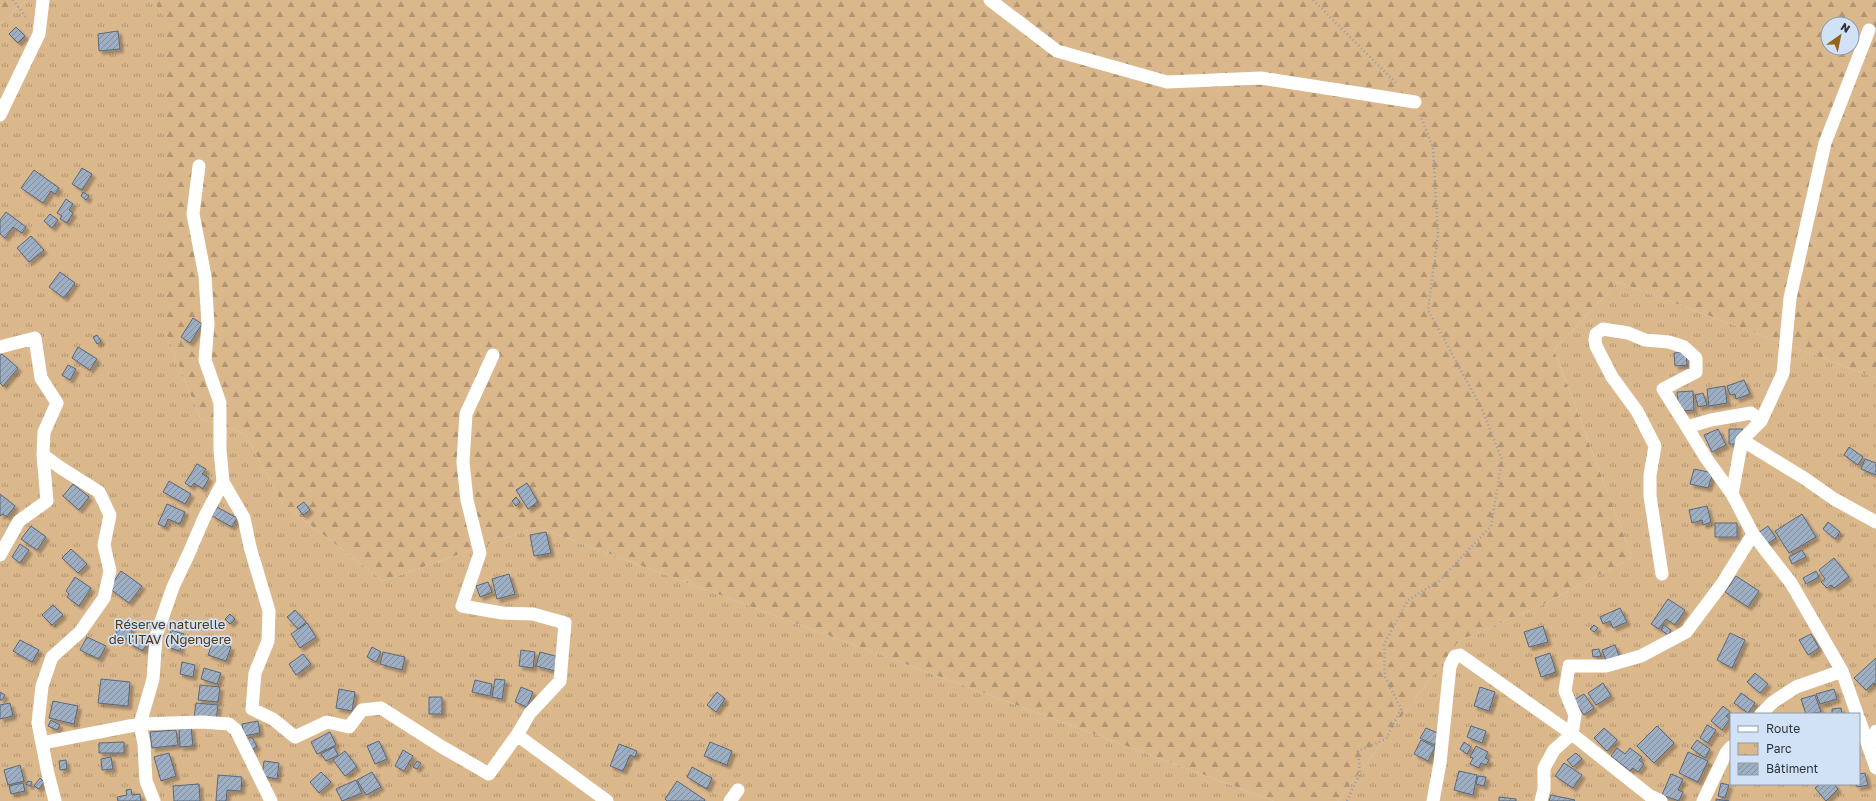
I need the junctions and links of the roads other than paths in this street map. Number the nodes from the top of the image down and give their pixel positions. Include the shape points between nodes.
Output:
1 (44, 0) edge
2 (990, 0) edge
3 (1869, 30) dead end
4 (1416, 102) road end
5 (0, 115) edge
6 (199, 166) dead end
7 (0, 347) edge
8 (493, 355) dead end
9 (1761, 421) junction
10 (1687, 427) junction
11 (1742, 440) junction
12 (43, 454) junction
13 (223, 482) junction
14 (1732, 494) junction
15 (1876, 522) edge
16 (1753, 534) junction
17 (0, 555) edge
18 (1662, 574) dead end
19 (1842, 671) junction
20 (1762, 713) edge
21 (1857, 713) edge
22 (1860, 722) edge
23 (140, 724) junction
24 (1876, 731) edge
25 (1572, 734) junction
26 (517, 735) junction
27 (42, 743) junction
28 (1869, 746) junction
29 (1730, 748) edge
30 (1876, 768) edge
31 (738, 790) dead end
32 (55, 801) edge
33 (154, 801) edge
34 (271, 801) edge
35 (607, 801) edge
36 (730, 801) edge
37 (1434, 801) edge
38 (1541, 801) edge
39 (1661, 801) edge
40 (1703, 801) edge

1 - 5 street via 39,34
2 - 4 street via 1057,51 1167,82 1261,78
3 - 9 street via 1825,143 1790,298 1783,373
6 - 13 street via 193,214 205,282 208,324 204,360 220,403
7 - 12 street via 35,338 41,378 57,403 44,432
8 - 26 street via 466,414 463,462 467,500 480,553 462,606 502,613 534,614 565,623 560,682 530,713
9 - 10 street via 1751,413
9 - 11 street
10 - 14 street
10 - 18 street via 1663,389 1696,372 1696,358 1684,347 1669,342 1645,340 1628,333 1603,329 1596,334 1596,346 1612,377 1637,411 1655,446 1650,475 1650,496
11 - 14 street
11 - 15 street via 1834,499
12 - 17 street via 47,502 19,521
12 - 27 street via 99,492 110,515 104,546 110,571 104,598 80,632 52,657 42,686 38,723
13 - 23 street via 173,587 156,636 153,679
13 - 26 street via 244,518 269,611 268,642 255,673 252,709 274,719 295,737 327,722 349,726 362,710 381,708 488,774
14 - 16 street
16 - 19 street via 1791,583
16 - 25 street via 1722,584 1686,632 1641,656 1606,666 1569,666 1565,691 1575,716
19 - 20 street via 1796,687 1773,702
19 - 21 street
22 - 28 street
23 - 27 street
23 - 33 street via 146,781
23 - 34 street via 229,724 236,730
24 - 28 street
25 - 37 street via 1460,655 1455,656 1450,666
25 - 38 street via 1554,750 1544,768
25 - 39 street via 1650,796
26 - 35 street
27 - 32 street
28 - 30 street
29 - 40 street
31 - 36 street

